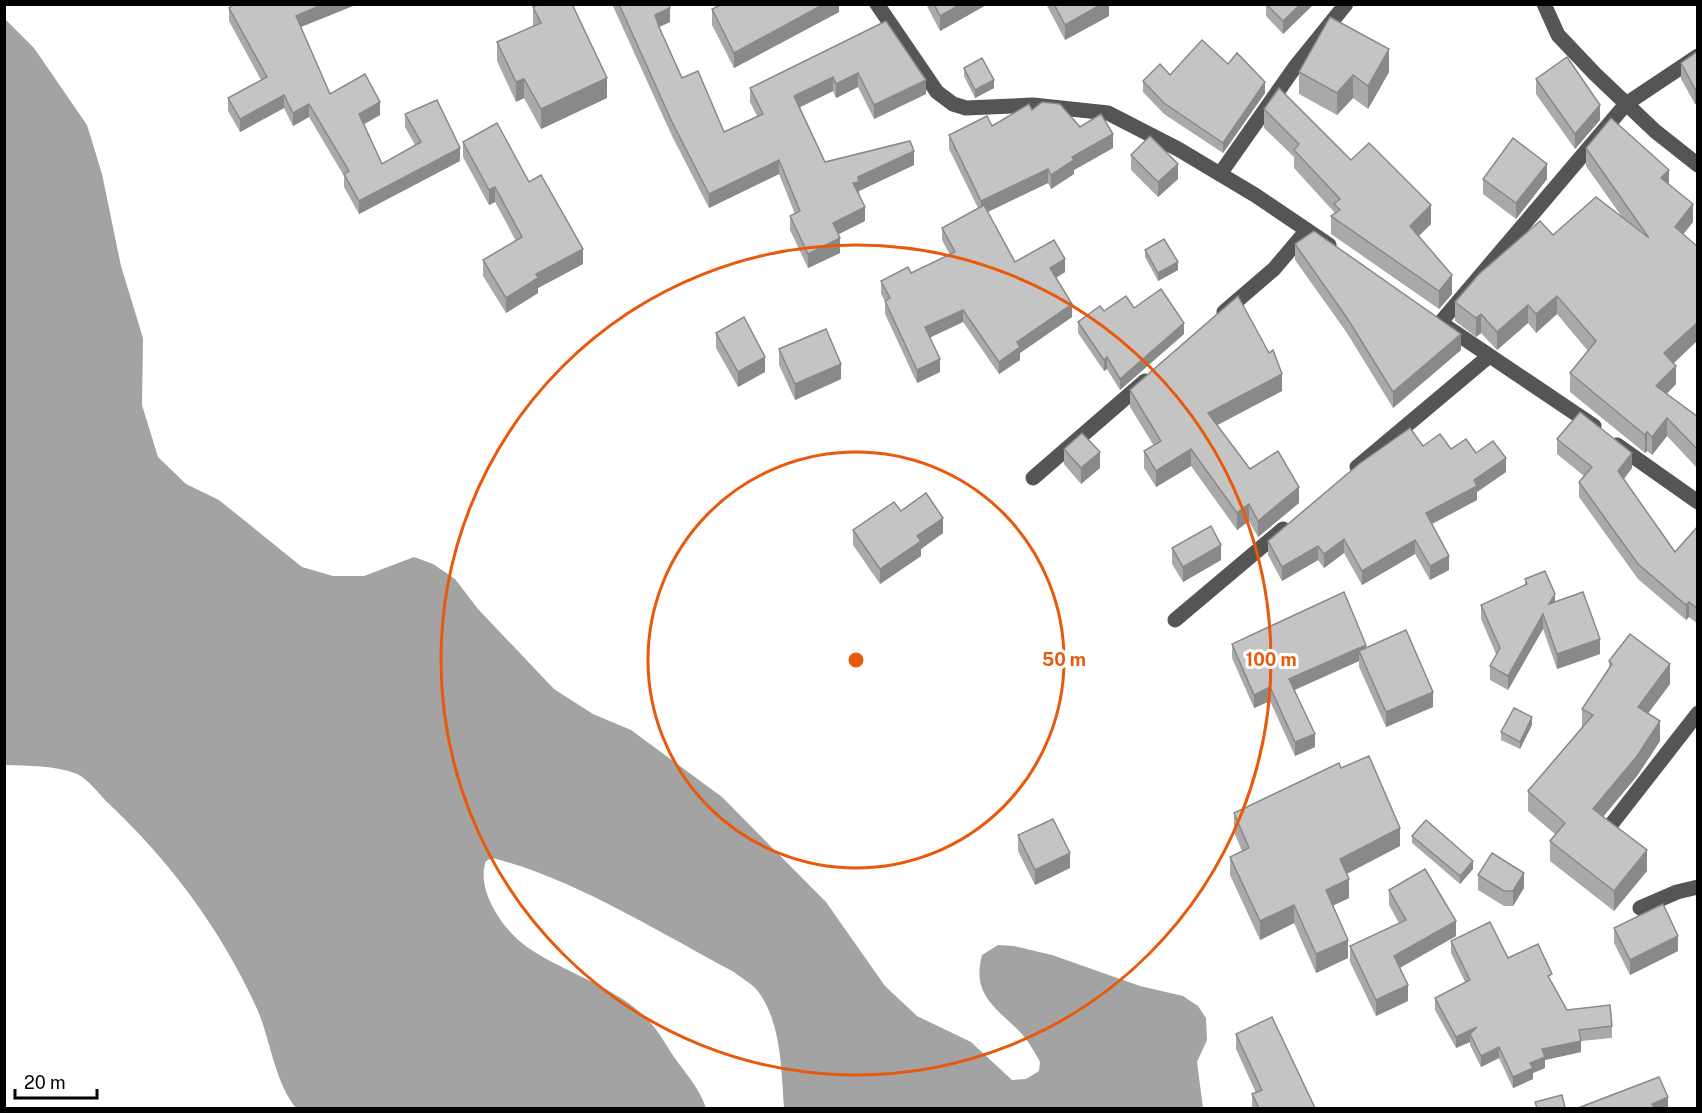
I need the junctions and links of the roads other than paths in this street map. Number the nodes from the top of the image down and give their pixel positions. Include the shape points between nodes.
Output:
1 (877, 4) edge
2 (1346, 4) edge
3 (1544, 4) edge
4 (1698, 56) edge
5 (1626, 104) junction
6 (1698, 165) edge
7 (1220, 174) junction
8 (1308, 230) junction
9 (1347, 256) edge
10 (1211, 323) edge
11 (1488, 357) junction
12 (1158, 370) edge
13 (1034, 478) dead end
14 (1345, 478) edge
15 (1698, 502) edge
16 (1291, 523) edge
17 (1175, 620) dead end
18 (1698, 713) edge
19 (1610, 826) edge
20 (1698, 887) edge
21 (1640, 908) dead end

1 - 7 street via 937,92 953,104 966,108 1066,107 1108,113
2 - 7 street via 1295,67
3 - 5 street via 1558,34
4 - 5 street
5 - 6 street
5 - 11 street via 1435,319
7 - 8 street
8 - 9 street
8 - 10 street via 1274,269
11 - 14 street
11 - 15 street via 1568,407
12 - 13 street
16 - 17 street
18 - 19 street
20 - 21 street

